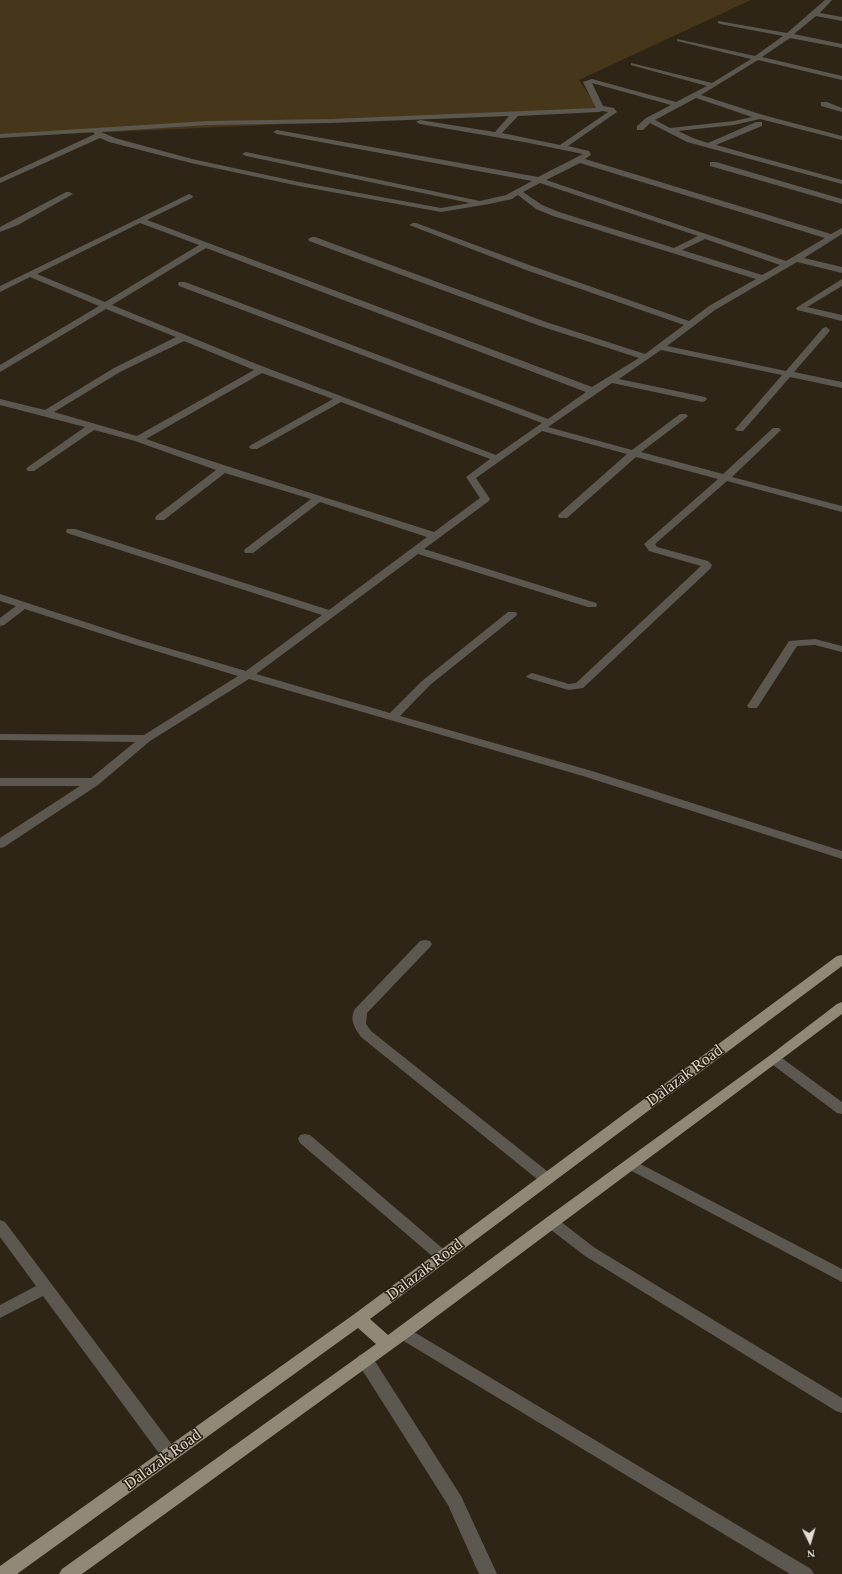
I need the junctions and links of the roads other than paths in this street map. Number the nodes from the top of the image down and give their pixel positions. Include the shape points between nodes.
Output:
1 (829, 0) edge
2 (815, 14) junction
3 (842, 19) edge
4 (720, 22) dead end
5 (788, 36) junction
6 (679, 40) dead end
7 (842, 46) edge
8 (756, 58) junction
9 (633, 64) dead end
10 (842, 78) edge
11 (713, 85) junction
12 (695, 95) junction
13 (824, 104) dead end
14 (679, 105) junction
15 (600, 108) junction
16 (842, 110) edge
17 (516, 113) junction
18 (760, 117) junction
19 (394, 118) junction
20 (649, 120) junction
21 (772, 120) junction
22 (640, 128) dead end
23 (669, 130) junction
24 (277, 132) dead end
25 (98, 133) junction
26 (497, 134) junction
27 (0, 136) edge
28 (842, 138) edge
29 (709, 146) junction
30 (562, 147) junction
31 (246, 154) dead end
32 (579, 160) junction
33 (713, 164) dead end
34 (370, 179) junction
35 (539, 180) junction
36 (0, 181) edge
37 (842, 182) edge
38 (518, 192) junction
39 (348, 193) junction
40 (69, 194) dead end
41 (190, 196) dead end
42 (842, 202) edge
43 (482, 204) junction
44 (139, 220) junction
45 (413, 225) dead end
46 (0, 230) edge
47 (842, 230) edge
48 (705, 236) junction
49 (832, 237) junction
50 (312, 239) dead end
51 (205, 245) junction
52 (674, 251) junction
53 (792, 261) junction
54 (842, 270) edge
55 (32, 275) junction
56 (763, 278) junction
57 (842, 282) edge
58 (182, 284) dead end
59 (0, 289) edge
60 (104, 305) junction
61 (842, 318) edge
62 (691, 324) junction
63 (826, 330) dead end
64 (184, 337) junction
65 (660, 347) junction
66 (646, 357) junction
67 (0, 369) edge
68 (262, 369) junction
69 (788, 374) junction
70 (612, 380) junction
71 (842, 385) edge
72 (593, 391) junction
73 (340, 399) junction
74 (702, 399) dead end
75 (3, 404) edge
76 (46, 413) junction
77 (683, 416) dead end
78 (544, 425) junction
79 (93, 426) junction
80 (740, 429) dead end
81 (776, 430) dead end
82 (138, 439) junction
83 (254, 447) dead end
84 (634, 453) junction
85 (498, 459) junction
86 (30, 469) dead end
87 (223, 469) junction
88 (725, 478) junction
89 (319, 498) junction
90 (840, 507) edge
91 (563, 516) dead end
92 (160, 518) dead end
93 (71, 532) dead end
94 (435, 536) junction
95 (416, 550) junction
96 (249, 551) dead end
97 (0, 597) edge
98 (24, 605) junction
99 (592, 605) dead end
100 (331, 614) junction
101 (512, 614) dead end
102 (0, 623) edge
103 (842, 649) edge
104 (248, 676) junction
105 (532, 676) dead end
106 (753, 706) dead end
107 (392, 717) junction
108 (0, 736) edge
109 (146, 739) junction
110 (0, 782) edge
111 (94, 782) junction
112 (0, 844) edge
113 (842, 856) edge
114 (425, 944) dead end
115 (842, 960) edge
116 (842, 1007) edge
117 (774, 1060) junction
118 (842, 1109) edge
119 (305, 1139) dead end
120 (631, 1164) junction
121 (547, 1179) junction
122 (551, 1222) junction
123 (0, 1226) edge
124 (443, 1257) junction
125 (842, 1276) edge
126 (45, 1288) junction
127 (0, 1312) edge
128 (359, 1319) junction
129 (403, 1333) junction
130 (387, 1344) junction
131 (365, 1360) junction
132 (842, 1406) edge
133 (170, 1455) junction
134 (3, 1574) edge
135 (68, 1574) edge
136 (488, 1574) edge
137 (805, 1574) edge

1 - 2 street
2 - 3 street
2 - 5 street
4 - 5 street
5 - 7 street
5 - 8 street
6 - 8 street
8 - 10 street
8 - 11 street
9 - 11 street
11 - 12 street
12 - 14 street
12 - 18 street
13 - 16 street
14 - 15 street via 588,81
14 - 20 street
15 - 17 street via 591,111
15 - 30 street via 613,112
17 - 19 street
17 - 26 street
18 - 21 street
18 - 23 street via 734,123
19 - 25 street via 208,123
19 - 26 street
20 - 22 street
20 - 23 street
21 - 28 street
21 - 29 street
23 - 29 street
24 - 35 street
25 - 27 street
25 - 36 street
25 - 39 street via 112,140 191,161
26 - 30 street
29 - 37 street
30 - 32 street via 586,153 587,155
31 - 34 street
32 - 35 street
32 - 49 street
33 - 42 street
34 - 39 street
34 - 43 street
35 - 38 street
35 - 48 street
38 - 43 street
38 - 52 street via 556,214
39 - 43 street via 441,210
40 - 46 street
41 - 44 street
44 - 51 street
44 - 55 street
45 - 62 street
47 - 49 street
48 - 52 street
48 - 53 street
49 - 53 street
50 - 66 street via 536,322
51 - 60 street
51 - 72 street
52 - 56 street
53 - 54 street
53 - 56 street
55 - 59 street
55 - 60 street
56 - 62 street via 712,308
57 - 61 street via 800,308
58 - 78 street
60 - 64 street
60 - 67 street
62 - 65 street
63 - 69 street
64 - 68 street
64 - 76 street via 117,370
65 - 66 street
65 - 69 street
66 - 70 street
68 - 73 street
68 - 82 street
69 - 71 street
69 - 80 street
70 - 72 street
70 - 74 street
72 - 78 street
73 - 83 street
73 - 85 street
75 - 76 street
76 - 79 street
77 - 84 street
78 - 84 street
78 - 85 street
79 - 82 street
79 - 86 street
81 - 88 street
82 - 87 street
84 - 88 street
84 - 91 street
85 - 94 street via 471,477 485,499
87 - 89 street
87 - 92 street
88 - 90 street
88 - 105 street via 649,544 653,549 704,563 706,567 579,686 569,687
89 - 94 street
89 - 96 street
93 - 100 street
94 - 95 street
95 - 99 street
95 - 100 street
97 - 98 street
98 - 102 street
98 - 104 street via 93,629
100 - 104 street
101 - 107 street via 426,682
103 - 106 street via 815,642 793,643
104 - 107 street
104 - 109 street
107 - 113 street via 554,763
108 - 109 street
109 - 111 street
110 - 111 street
111 - 112 street
114 - 121 street via 360,1012 360,1024 366,1034
115 - 121 main road, Dalazak Road
116 - 117 main road
117 - 118 street
117 - 120 main road
119 - 124 street
120 - 122 main road
120 - 125 street
121 - 124 main road, Dalazak Road
122 - 129 main road
122 - 132 street via 590,1252
123 - 126 street
124 - 128 main road, Dalazak Road
126 - 127 street
126 - 133 street
128 - 130 main road
128 - 133 main road, Dalazak Road
129 - 130 main road
129 - 137 street
130 - 131 main road
131 - 135 main road
131 - 136 street via 455,1501
133 - 134 main road, Dalazak Road

